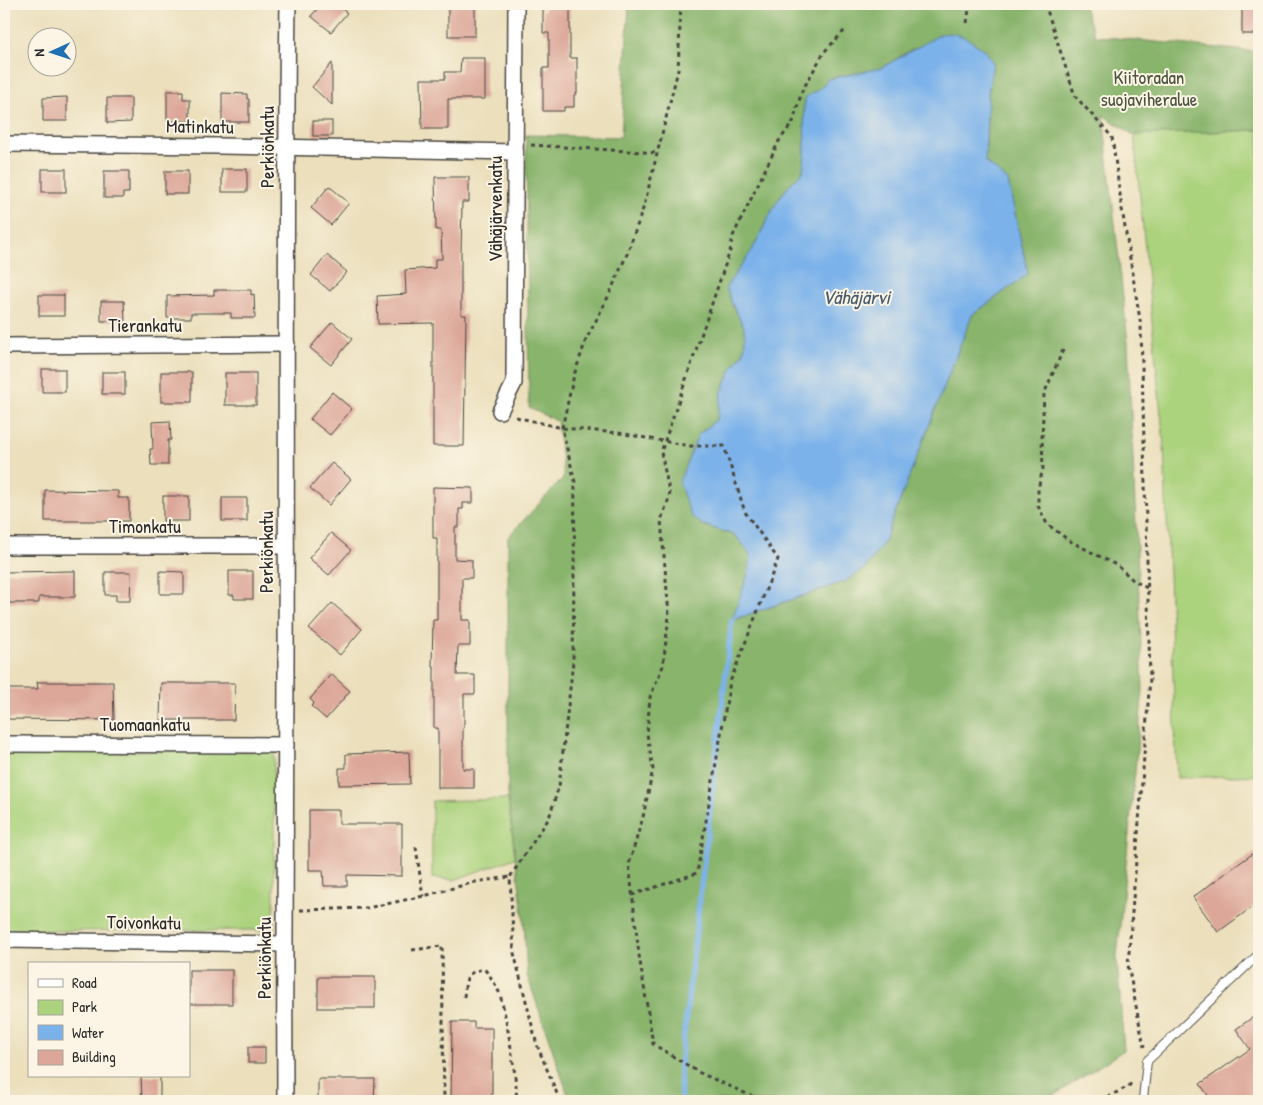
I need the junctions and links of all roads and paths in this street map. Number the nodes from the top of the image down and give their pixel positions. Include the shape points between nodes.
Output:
1 (288, 4) edge
2 (516, 4) edge
3 (680, 4) edge
4 (968, 4) edge
5 (1045, 4) edge
6 (967, 23) dead end
7 (846, 29) dead end
8 (4, 144) edge
9 (515, 148) junction
10 (286, 149) junction
11 (658, 153) junction
12 (287, 344) junction
13 (4, 346) edge
14 (1063, 350) dead end
15 (500, 411) joint
16 (562, 428) junction
17 (664, 441) junction
18 (4, 546) edge
19 (286, 546) junction
20 (1148, 589) junction
21 (4, 744) edge
22 (286, 745) junction
23 (416, 847) dead end
24 (510, 877) junction
25 (632, 895) junction
26 (424, 896) junction
27 (284, 910) junction
28 (4, 940) edge
29 (284, 944) junction
30 (412, 950) dead end
31 (1259, 954) edge
32 (464, 997) dead end
33 (1147, 1061) junction
34 (285, 1101) edge
35 (444, 1101) edge
36 (516, 1101) edge
37 (560, 1101) edge
38 (760, 1101) edge
39 (1100, 1101) edge
40 (1145, 1101) edge

1 - 10 street, Perkiönkatu
2 - 9 street, Vähäjärvenkatu
3 - 11 path via 678,70
4 - 6 path
5 - 20 path via 1075,96 1112,137 1141,326
7 - 17 path via 824,52 815,68 802,92 794,122 779,142 733,236
8 - 10 street, Matinkatu
9 - 10 street, Matinkatu
9 - 11 path
9 - 15 street, Vähäjärvenkatu via 514,383
10 - 12 street, Perkiönkatu
11 - 16 path via 627,254 586,340
12 - 13 street, Tierankatu
12 - 19 street, Perkiönkatu
14 - 20 path via 1044,394 1043,468 1038,506 1047,524 1118,566
15 - 16 path
16 - 17 path
16 - 24 path via 575,482 573,662 560,786 549,818
17 - 25 path via 661,452 670,496 661,520 670,616 663,666 650,697 647,734 653,769 629,864
17 - 25 path via 690,446 724,446 745,512 778,559 730,682 697,873
18 - 19 street, Timonkatu
19 - 22 street, Perkiönkatu
20 - 33 path via 1150,678 1128,965
21 - 22 street, Tuomaankatu
22 - 27 street, Perkiönkatu
23 - 26 path
24 - 26 path via 475,882
24 - 37 path via 514,953 537,1045
25 - 38 path via 653,1044 700,1073
26 - 27 path via 367,908
27 - 29 street, Perkiönkatu
28 - 29 street, Toivonkatu
29 - 34 street, Perkiönkatu
30 - 35 path via 442,946
31 - 33 lane
32 - 36 path via 466,977 474,970 484,969 500,994 513,1063
33 - 39 path via 1129,1086
33 - 40 lane

